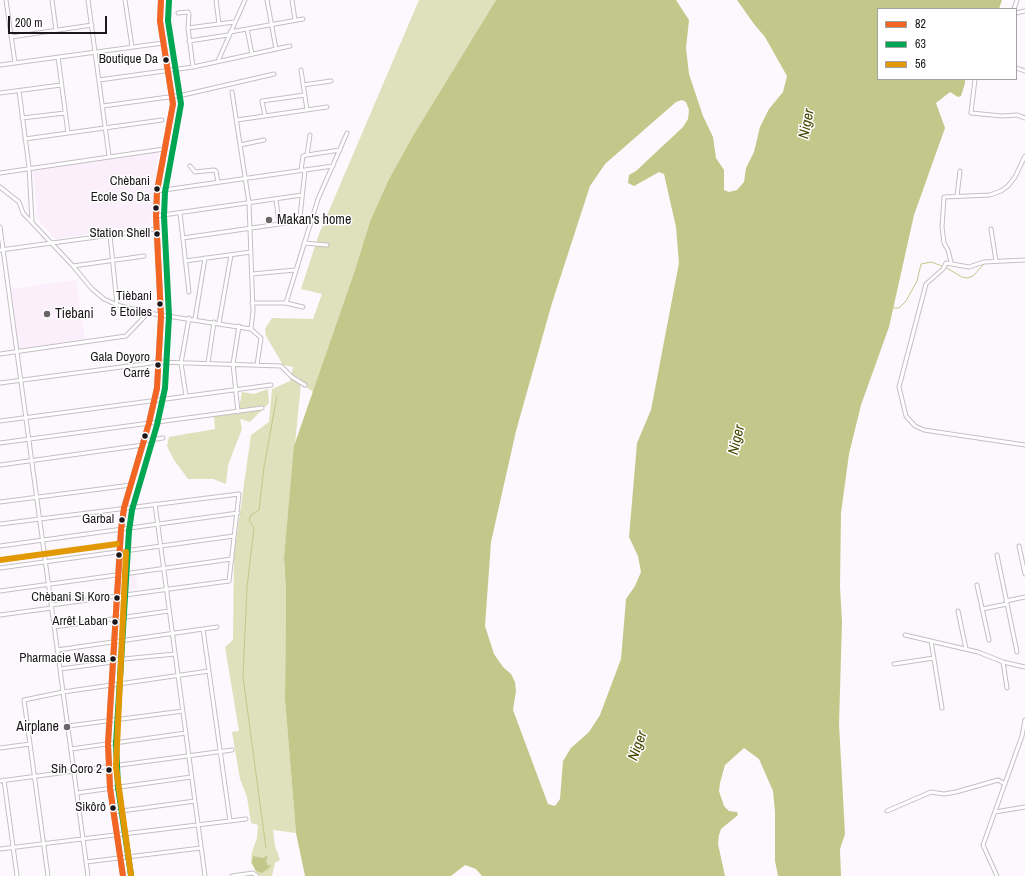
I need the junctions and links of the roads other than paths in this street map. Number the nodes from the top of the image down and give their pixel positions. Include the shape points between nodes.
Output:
1 (6, 0) edge
2 (52, 0) edge
3 (88, 0) edge
4 (125, 0) edge
5 (161, 0) edge
6 (216, 0) edge
7 (244, 0) edge
8 (267, 0) edge
9 (292, 0) edge
10 (178, 12) dead end
11 (303, 19) dead end
12 (295, 20) junction
13 (234, 22) junction
14 (219, 24) junction
15 (92, 25) junction
16 (271, 25) junction
17 (188, 28) junction
18 (247, 29) junction
19 (56, 30) junction
20 (229, 34) junction
21 (11, 37) junction
22 (189, 41) junction
23 (163, 43) junction
24 (290, 46) dead end
25 (132, 47) junction
26 (276, 49) junction
27 (95, 52) junction
28 (252, 54) junction
29 (58, 57) junction
30 (218, 61) junction
31 (15, 63) junction
32 (0, 65) edge
33 (193, 67) junction
34 (168, 70) junction
35 (301, 70) dead end
36 (274, 74) dead end
37 (99, 80) junction
38 (975, 80) edge
39 (331, 81) dead end
40 (61, 85) junction
41 (303, 85) junction
42 (19, 91) junction
43 (232, 92) dead end
44 (0, 93) edge
45 (305, 95) junction
46 (173, 97) junction
47 (103, 106) junction
48 (328, 107) dead end
49 (307, 110) junction
50 (966, 111) dead end
51 (65, 113) junction
52 (971, 113) junction
53 (265, 116) junction
54 (22, 118) junction
55 (1025, 118) edge
56 (162, 120) dead end
57 (237, 120) junction
58 (106, 128) junction
59 (68, 133) junction
60 (347, 133) dead end
61 (310, 134) dead end
62 (25, 139) junction
63 (264, 140) dead end
64 (240, 144) junction
65 (164, 149) junction
66 (340, 150) junction
67 (307, 154) junction
68 (110, 156) junction
69 (1025, 156) edge
70 (190, 166) dead end
71 (333, 166) junction
72 (29, 167) junction
73 (301, 170) junction
74 (305, 170) junction
75 (960, 171) dead end
76 (0, 173) edge
77 (245, 178) junction
78 (218, 182) junction
79 (0, 188) edge
80 (158, 191) junction
81 (302, 195) junction
82 (957, 196) junction
83 (276, 199) junction
84 (249, 203) junction
85 (180, 213) junction
86 (156, 216) junction
87 (32, 222) junction
88 (293, 222) dead end
89 (311, 222) junction
90 (279, 224) junction
91 (0, 227) edge
92 (156, 228) junction
93 (250, 228) junction
94 (991, 229) dead end
95 (110, 235) junction
96 (183, 238) junction
97 (50, 243) junction
98 (304, 243) junction
99 (327, 244) dead end
100 (2, 250) edge
101 (251, 252) junction
102 (231, 255) junction
103 (144, 256) dead end
104 (205, 258) junction
105 (114, 260) junction
106 (1025, 260) edge
107 (185, 261) junction
108 (996, 261) junction
109 (951, 262) junction
110 (73, 266) junction
111 (295, 270) junction
112 (252, 274) junction
113 (5, 276) junction
114 (0, 277) edge
115 (189, 292) dead end
116 (286, 303) junction
117 (252, 304) junction
118 (117, 305) junction
119 (303, 307) dead end
120 (148, 313) junction
121 (161, 316) junction
122 (189, 318) junction
123 (195, 319) junction
124 (214, 322) junction
125 (219, 323) junction
126 (239, 326) junction
127 (251, 328) junction
128 (17, 351) junction
129 (0, 354) edge
130 (159, 362) junction
131 (181, 362) junction
132 (208, 364) junction
133 (232, 364) junction
134 (258, 365) junction
135 (21, 380) junction
136 (0, 383) edge
137 (271, 385) dead end
138 (305, 385) dead end
139 (235, 390) junction
140 (186, 396) junction
141 (155, 400) junction
142 (262, 408) dead end
143 (238, 412) junction
144 (26, 418) junction
145 (0, 421) edge
146 (149, 424) junction
147 (163, 438) dead end
148 (29, 439) junction
149 (0, 443) edge
150 (144, 443) junction
151 (1025, 445) edge
152 (32, 460) junction
153 (0, 465) edge
154 (131, 485) junction
155 (37, 497) junction
156 (0, 502) edge
157 (155, 504) junction
158 (124, 508) junction
159 (238, 513) junction
160 (40, 518) junction
161 (0, 524) edge
162 (158, 524) junction
163 (121, 530) junction
164 (234, 536) junction
165 (43, 540) junction
166 (0, 546) edge
167 (160, 546) junction
168 (1019, 546) dead end
169 (118, 552) junction
170 (997, 555) dead end
171 (232, 559) junction
172 (45, 562) junction
173 (0, 568) edge
174 (163, 568) junction
175 (117, 574) junction
176 (1025, 574) edge
177 (48, 584) junction
178 (978, 585) dead end
179 (166, 590) junction
180 (0, 591) edge
181 (116, 597) junction
182 (1025, 597) edge
183 (1007, 602) junction
184 (52, 607) junction
185 (982, 609) junction
186 (169, 611) junction
187 (958, 611) dead end
188 (0, 615) edge
189 (115, 618) junction
190 (54, 627) junction
191 (217, 627) dead end
192 (202, 629) junction
193 (172, 633) junction
194 (906, 635) dead end
195 (989, 640) dead end
196 (931, 641) junction
197 (114, 642) junction
198 (966, 649) junction
199 (57, 650) junction
200 (1017, 652) dead end
201 (175, 654) junction
202 (934, 658) junction
203 (113, 661) junction
204 (1003, 662) junction
205 (894, 664) dead end
206 (1025, 667) edge
207 (60, 669) junction
208 (208, 671) junction
209 (178, 675) junction
210 (112, 685) junction
211 (1007, 688) dead end
212 (63, 692) junction
213 (942, 708) dead end
214 (183, 711) junction
215 (1025, 720) edge
216 (110, 721) junction
217 (68, 726) junction
218 (186, 733) junction
219 (30, 744) junction
220 (108, 744) junction
221 (0, 748) edge
222 (71, 749) junction
223 (232, 750) dead end
224 (220, 752) junction
225 (189, 756) junction
226 (108, 766) junction
227 (74, 771) junction
228 (35, 776) junction
229 (192, 777) junction
230 (2, 781) edge
231 (1005, 784) junction
232 (110, 788) junction
233 (77, 793) junction
234 (195, 801) junction
235 (1025, 806) edge
236 (887, 811) dead end
237 (114, 812) junction
238 (995, 812) junction
239 (246, 819) dead end
240 (230, 821) junction
241 (198, 825) junction
242 (117, 835) junction
243 (83, 839) junction
244 (44, 844) junction
245 (13, 847) junction
246 (201, 848) junction
247 (0, 849) edge
248 (121, 858) junction
249 (86, 862) junction
250 (17, 876) edge
251 (48, 876) edge
252 (88, 876) edge
253 (123, 876) edge
254 (205, 876) edge
255 (232, 876) edge
256 (257, 876) edge
257 (996, 876) edge

1 - 21 street
2 - 19 street
3 - 15 street
4 - 25 street
5 - 23 main road via 160,22
6 - 14 street
7 - 13 street
8 - 16 street
9 - 12 street
10 - 17 street via 188,12
11 - 12 street
12 - 16 street
13 - 14 street
13 - 20 street
14 - 17 street
15 - 19 street
15 - 27 street
16 - 18 street
16 - 26 street
17 - 22 street
18 - 20 street
18 - 28 street
19 - 21 street
20 - 22 street
20 - 30 street
21 - 31 street
22 - 33 street
23 - 25 street
23 - 34 main road
24 - 26 street
25 - 27 street
26 - 28 street
27 - 29 street
27 - 37 street
28 - 30 street
29 - 31 street
29 - 40 street
30 - 33 street
31 - 32 street
33 - 34 street
34 - 37 street
34 - 46 main road
35 - 41 street
36 - 46 street
37 - 47 street
38 - 52 street
39 - 41 street
40 - 42 street
40 - 51 street
41 - 45 street
42 - 44 street
42 - 54 street
43 - 57 street
45 - 49 street
45 - 53 street via 262,101
46 - 47 street
46 - 65 main road
47 - 58 street
48 - 49 street
49 - 53 street
50 - 52 street
51 - 54 street
51 - 59 street
52 - 55 street via 1017,115
53 - 57 street
54 - 62 street
56 - 58 street
57 - 64 street
58 - 59 street
58 - 68 street
59 - 62 street
60 - 66 street
61 - 67 street
62 - 72 street
63 - 64 street
64 - 77 street
65 - 68 street
65 - 80 main road
66 - 67 street
66 - 71 street
67 - 73 street via 303,156
68 - 72 street
69 - 82 street via 1008,186 1001,192 990,196
70 - 78 street via 195,172 216,171
71 - 74 street
71 - 89 street
72 - 76 street
72 - 87 street
73 - 74 street
73 - 77 street
74 - 81 street
75 - 82 street
77 - 78 street
77 - 84 street
78 - 80 street
79 - 87 street via 19,202
80 - 86 main road
81 - 83 street
81 - 89 street via 300,220
82 - 109 street via 944,197 941,210 944,243
83 - 84 street
83 - 90 street
84 - 85 street
84 - 93 street
85 - 86 street
85 - 96 street
86 - 92 main road
87 - 97 street
88 - 90 street
89 - 98 street
90 - 93 street
91 - 100 street
92 - 95 street
92 - 121 main road
93 - 96 street
93 - 101 street
94 - 108 street
95 - 97 street
95 - 105 street
96 - 107 street
97 - 100 street
97 - 110 street
98 - 99 street
98 - 111 street
100 - 113 street
101 - 102 street
101 - 112 street
102 - 104 street
102 - 125 street
103 - 105 street
104 - 107 street
104 - 123 street
105 - 110 street
105 - 118 street
106 - 108 street
107 - 115 street
108 - 109 street via 968,267
109 - 151 street via 946,262 943,269 926,284 898,387 906,416 924,430
110 - 118 street via 92,289
111 - 112 street
111 - 116 street
112 - 117 street
113 - 114 street
113 - 128 street
116 - 117 street
116 - 119 street
117 - 127 street
118 - 120 street
120 - 121 street
120 - 128 street via 126,336
121 - 122 street
121 - 130 main road
122 - 123 street
122 - 131 street
123 - 124 street
124 - 125 street
124 - 132 street
125 - 126 street
126 - 127 street
126 - 133 street
127 - 134 street via 261,338
128 - 129 street
128 - 135 street
130 - 131 street
130 - 135 street
130 - 141 main road
131 - 132 street
131 - 140 street
132 - 133 street
133 - 134 street
133 - 139 street
134 - 138 street via 281,366 292,378
135 - 136 street
135 - 144 street
137 - 139 street
139 - 140 street
139 - 143 street
140 - 141 street
141 - 144 street
141 - 146 main road
142 - 143 street
143 - 146 street
144 - 145 street
144 - 148 street
146 - 148 street
146 - 150 main road
147 - 150 street
148 - 149 street
148 - 152 street
150 - 152 street
150 - 154 main road
152 - 153 street
152 - 155 street
154 - 155 street
154 - 158 main road
155 - 156 street
155 - 160 street
157 - 158 street
157 - 159 street via 235,493 239,494
157 - 162 street
158 - 160 street
158 - 163 main road
159 - 162 street
159 - 164 street
160 - 161 street
160 - 165 street
162 - 163 street
162 - 167 street
163 - 165 street
163 - 169 main road
164 - 167 street
164 - 171 street
165 - 166 street
165 - 172 street
167 - 169 street
167 - 174 street
168 - 176 street
169 - 172 street
169 - 175 main road
170 - 183 street
171 - 174 street
171 - 179 street via 229,581
172 - 173 street
172 - 177 street
174 - 175 street
174 - 179 street
175 - 177 street
175 - 181 main road
177 - 180 street
177 - 184 street
178 - 185 street
179 - 181 street
179 - 186 street
181 - 184 street
181 - 189 main road
182 - 183 street
183 - 185 street
183 - 200 street
184 - 188 street
184 - 190 street
185 - 195 street
186 - 189 street
186 - 193 street
187 - 198 street
189 - 190 street
189 - 197 main road
190 - 199 street
191 - 192 street
192 - 193 street
192 - 208 street
193 - 197 street
193 - 201 street
194 - 196 street
196 - 198 street
196 - 202 street
197 - 199 street
197 - 203 main road
198 - 204 street
199 - 207 street
201 - 203 street
201 - 209 street
202 - 205 street
202 - 213 street
203 - 207 street
203 - 210 main road
204 - 206 street
204 - 211 street
207 - 212 street
208 - 209 street
208 - 224 street
209 - 210 street
209 - 214 street
210 - 212 street
210 - 216 main road
212 - 217 street
212 - 219 street via 24,700
214 - 216 street
214 - 218 street
215 - 231 street
216 - 217 street
216 - 220 main road
217 - 222 street
218 - 220 street
218 - 225 street
219 - 221 street
219 - 228 street
220 - 222 street
220 - 226 main road
222 - 227 street
223 - 224 street
224 - 225 street
224 - 240 street
225 - 226 street
225 - 229 street
226 - 227 street
226 - 232 main road
227 - 228 street
227 - 233 street
228 - 230 street
228 - 244 street
229 - 232 street
229 - 234 street
230 - 245 street
231 - 236 street via 998,780 956,792 931,792
231 - 238 street
232 - 233 street
232 - 237 main road
233 - 243 street
234 - 237 street
234 - 241 street
235 - 238 street
237 - 242 main road
238 - 257 street via 982,845
239 - 240 street
240 - 241 street
241 - 242 street
241 - 246 street
242 - 243 street
242 - 248 main road
243 - 244 street
243 - 249 street
244 - 245 street
244 - 251 street
245 - 247 street
245 - 250 street
246 - 248 street
246 - 254 street
248 - 249 street
248 - 253 main road
249 - 252 street
255 - 256 street via 253,873

